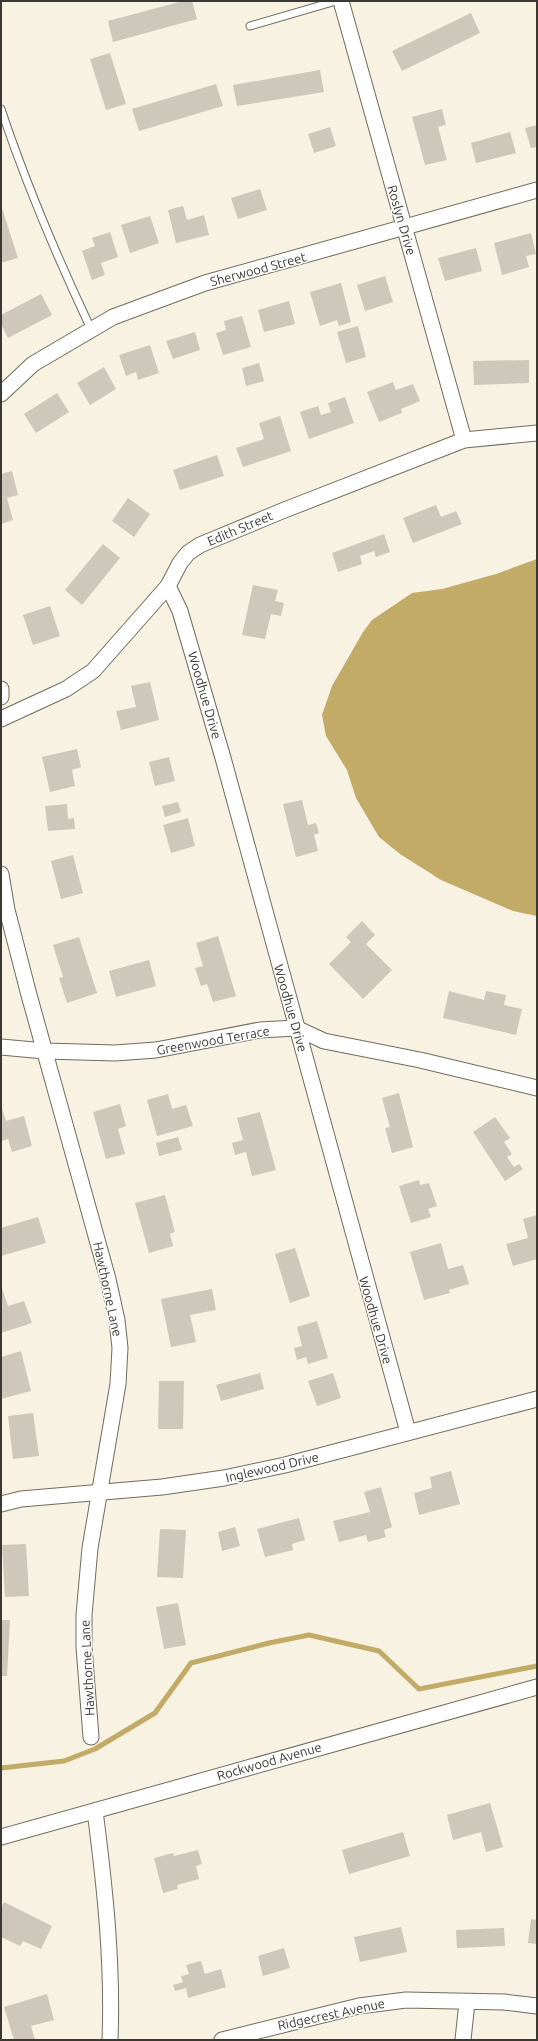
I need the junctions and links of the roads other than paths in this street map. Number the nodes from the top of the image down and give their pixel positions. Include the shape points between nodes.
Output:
1 (336, 1) edge
2 (340, 1) edge
3 (250, 26) dead end
4 (1, 109) edge
5 (537, 190) edge
6 (404, 228) junction
7 (91, 329) junction
8 (1, 394) edge
9 (537, 433) edge
10 (464, 440) junction
11 (168, 586) junction
12 (1, 689) edge
13 (1, 697) edge
14 (1, 719) edge
15 (1, 874) edge
16 (296, 1028) junction
17 (1, 1047) edge
18 (45, 1051) junction
19 (537, 1088) edge
20 (537, 1399) edge
21 (408, 1432) junction
22 (99, 1491) junction
23 (1, 1504) edge
24 (537, 1686) edge
25 (91, 1737) dead end
26 (95, 1811) junction
27 (1, 1837) edge
28 (467, 2002) junction
29 (537, 2006) edge
30 (110, 2040) edge
31 (222, 2040) edge
32 (463, 2040) edge

1 - 3 lane
2 - 6 street, Roslyn Drive
4 - 7 lane via 17,157
5 - 6 street, Sherwood Street
6 - 7 street, Sherwood Street via 205,283 113,316
6 - 10 street, Roslyn Drive
7 - 8 street, Sherwood Street via 33,364
9 - 10 street, Edith Street
10 - 11 street, Edith Street via 200,545 188,553 180,563
11 - 14 street, Edith Street via 93,671 66,689
11 - 16 street, Woodhue Drive via 180,611 223,758
12 - 13 street
15 - 18 street, Hawthorne Lane via 7,910
16 - 18 street, Greenwood Terrace via 260,1030 156,1050 115,1053
16 - 19 street, Greenwood Terrace via 324,1041 420,1060
16 - 21 street, Woodhue Drive
17 - 18 street, Greenwood Terrace
18 - 22 street, Hawthorne Lane via 117,1320 120,1348 118,1384
20 - 21 street, Inglewood Drive
21 - 22 street, Inglewood Drive via 285,1465 224,1478 162,1487
22 - 23 street, Inglewood Drive via 21,1499
22 - 25 street, Hawthorne Lane via 90,1548 84,1615
24 - 26 street, Rockwood Avenue
26 - 27 street, Rockwood Avenue
26 - 30 street via 108,1919 112,2006
28 - 29 street, Ridgecrest Avenue via 504,2002
28 - 31 street, Ridgecrest Avenue via 406,2000 359,2006
28 - 32 street

